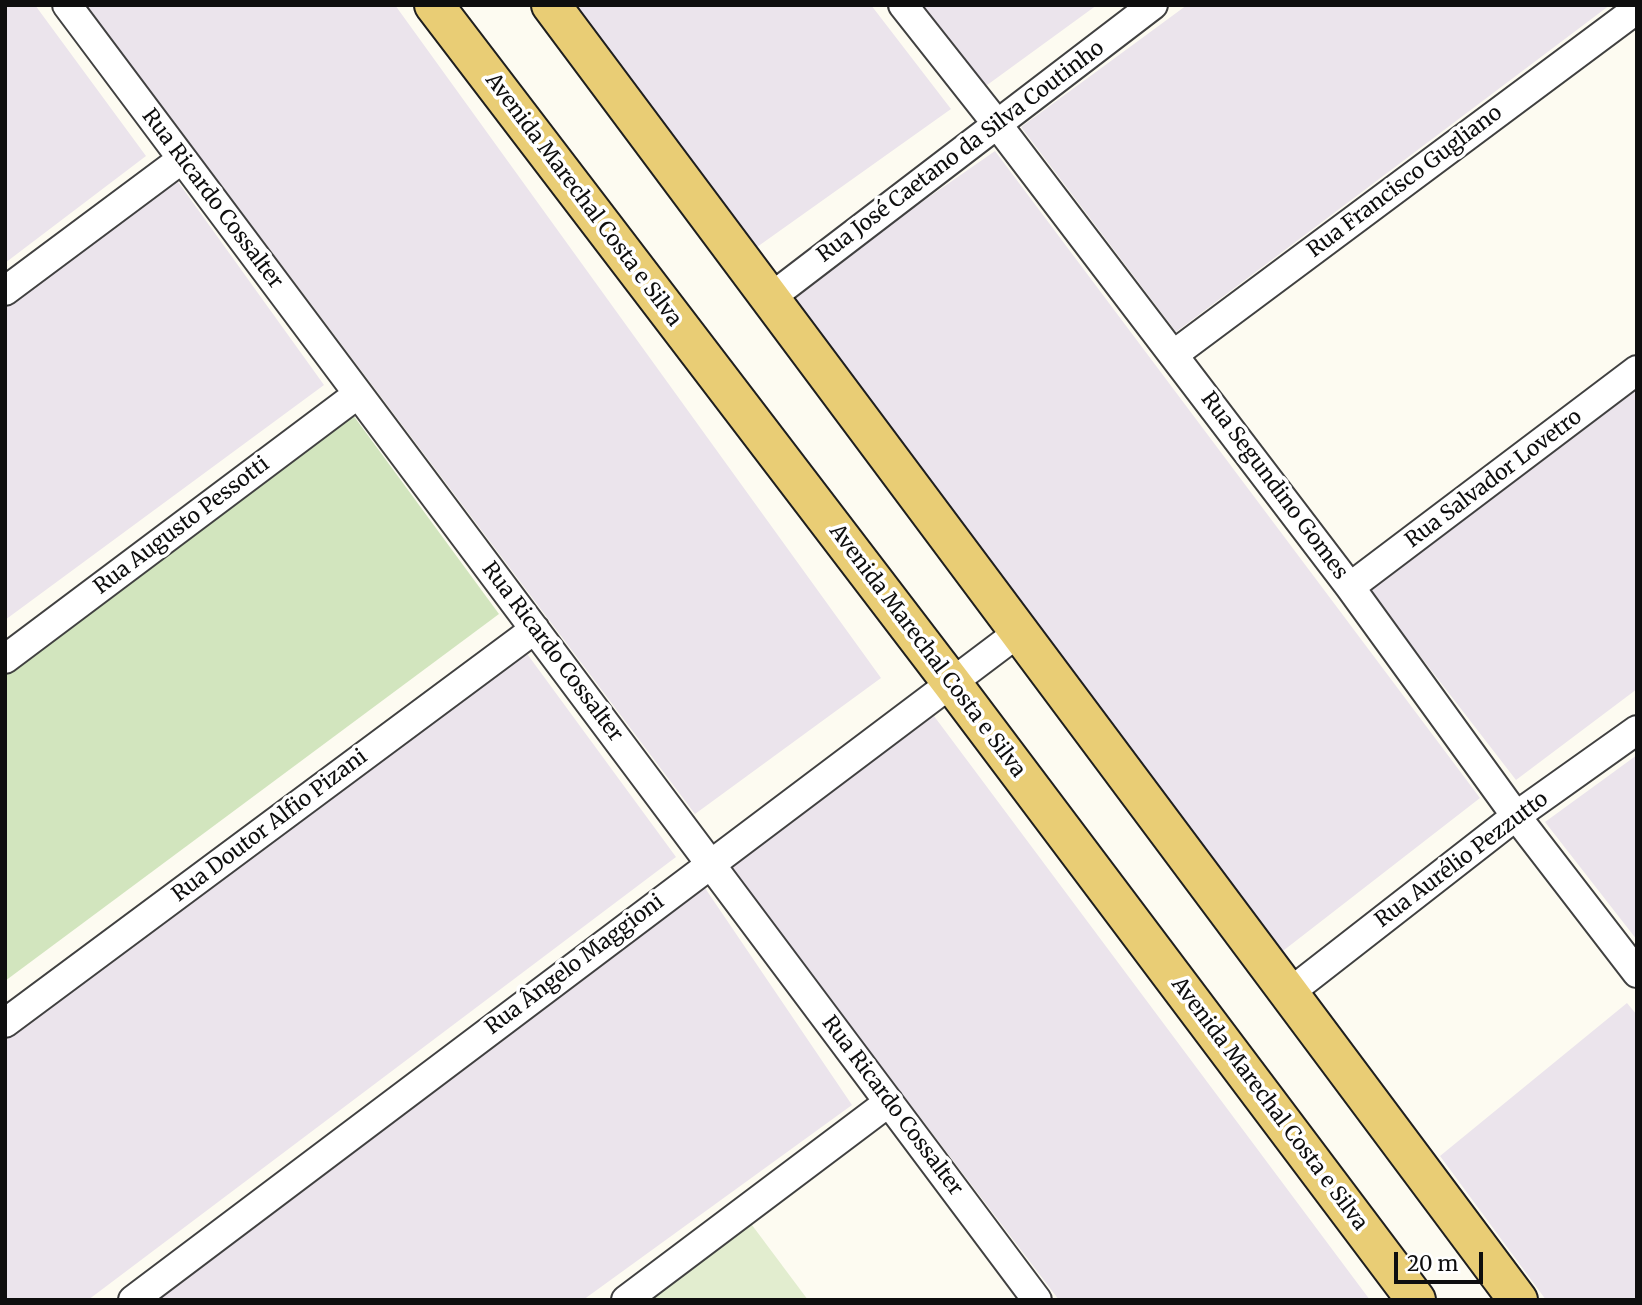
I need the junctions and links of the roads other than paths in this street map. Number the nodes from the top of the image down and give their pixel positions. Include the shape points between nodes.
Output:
1 (67, 5) edge
2 (434, 5) edge
3 (551, 5) edge
4 (903, 5) edge
5 (1153, 5) edge
6 (1637, 9) edge
7 (997, 124) junction
8 (182, 159) junction
9 (5, 291) edge
10 (770, 298) junction
11 (1173, 355) junction
12 (1637, 370) edge
13 (358, 394) junction
14 (1350, 587) junction
15 (535, 629) junction
16 (1019, 632) junction
17 (5, 659) edge
18 (951, 682) junction
19 (1637, 730) edge
20 (1516, 817) junction
21 (710, 863) junction
22 (1637, 973) edge
23 (1289, 993) junction
24 (5, 1023) edge
25 (889, 1102) junction
26 (133, 1300) edge
27 (626, 1300) edge
28 (1037, 1300) edge
29 (1416, 1300) edge
30 (1518, 1300) edge

1 - 8 street, Rua Ricardo Cossalter
2 - 18 main road, Avenida Marechal Costa e Silva
3 - 10 main road
4 - 7 street, Rua Segundino Gomes
5 - 7 street, Rua José Caetano da Silva Coutinho
6 - 11 street, Rua Francisco Gugliano
7 - 10 street, Rua José Caetano da Silva Coutinho
7 - 11 street, Rua Segundino Gomes
8 - 9 street
8 - 13 street, Rua Ricardo Cossalter
10 - 16 main road
11 - 14 street, Rua Segundino Gomes
12 - 14 street, Rua Salvador Lovetro
13 - 15 street, Rua Ricardo Cossalter
13 - 17 street, Rua Augusto Pessotti
14 - 20 street, Rua Segundino Gomes
15 - 21 street, Rua Ricardo Cossalter
15 - 24 street, Rua Doutor Alfio Pizani
16 - 18 street, Rua Ângelo Maggioni
16 - 23 main road
18 - 21 street, Rua Ângelo Maggioni
18 - 29 main road, Avenida Marechal Costa e Silva
19 - 20 street, Rua Aurélio Pezzutto
20 - 22 street, Rua Segundino Gomes
20 - 23 street, Rua Aurélio Pezzutto
21 - 25 street, Rua Ricardo Cossalter
21 - 26 street, Rua Ângelo Maggioni
23 - 30 main road
25 - 27 street
25 - 28 street, Rua Ricardo Cossalter

